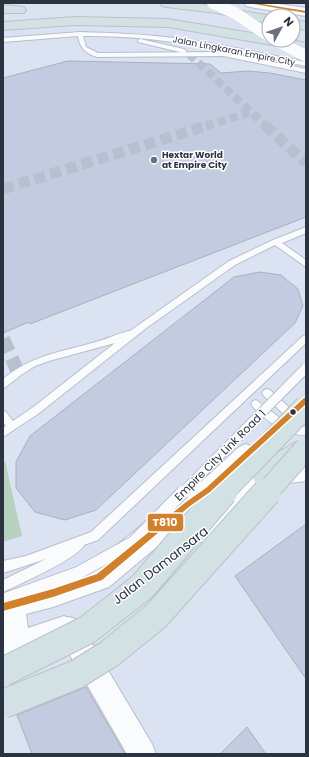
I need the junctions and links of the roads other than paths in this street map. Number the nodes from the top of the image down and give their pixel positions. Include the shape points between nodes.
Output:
1 (166, 3) edge
2 (213, 3) edge
3 (250, 3) edge
4 (35, 9) dead end
5 (3, 10) edge
6 (139, 10) dead end
7 (306, 12) edge
8 (261, 17) edge
9 (261, 25) edge
10 (3, 26) edge
11 (261, 30) edge
12 (80, 34) junction
13 (91, 34) junction
14 (261, 38) edge
15 (3, 40) edge
16 (290, 48) edge
17 (197, 54) junction
18 (306, 56) edge
19 (218, 60) dead end
20 (306, 64) edge
21 (306, 71) edge
22 (306, 230) edge
23 (276, 242) junction
24 (306, 264) edge
25 (142, 328) junction
26 (306, 338) edge
27 (306, 368) edge
28 (3, 385) edge
29 (267, 393) dead end
30 (306, 400) edge
31 (256, 404) dead end
32 (3, 415) edge
33 (291, 415) edge
34 (12, 427) junction
35 (306, 431) edge
36 (3, 433) edge
37 (306, 448) edge
38 (306, 469) edge
39 (264, 474) junction
40 (208, 490) joint
41 (94, 536) junction
42 (3, 567) edge
43 (5, 599) edge
44 (69, 628) junction
45 (9, 648) edge
46 (3, 672) edge
47 (3, 704) edge
48 (142, 754) edge

1 - 8 highway
2 - 11 street, bridge via 240,16
3 - 7 street
4 - 5 highway
6 - 9 highway
10 - 14 highway via 76,21 168,23
12 - 13 lane, Jalan Lingkaran Empire City
12 - 15 lane, Jalan Lingkaran Empire City
12 - 17 lane via 82,46 87,52 97,54
13 - 17 lane, Jalan Lingkaran Empire City
13 - 20 lane, Jalan Lingkaran Empire City via 199,42
16 - 18 street, bridge
17 - 19 lane, Jalan Lingkaran Empire City
17 - 21 lane via 223,54
22 - 23 lane
23 - 24 lane
23 - 25 lane via 232,263
25 - 28 lane via 112,341 57,353 18,372
25 - 34 lane
26 - 41 lane
27 - 43 lane, Empire City Link Road 1, bridge via 134,542 78,573
29 - 33 lane
30 - 33 street
31 - 33 lane
32 - 34 lane
33 - 35 lane via 295,432
33 - 40 street
33 - 46 highway, bridge via 142,587 87,630
34 - 36 lane
37 - 39 highway
37 - 47 highway, bridge via 198,572 156,616 109,654 77,674
38 - 39 street
39 - 44 street, Jalan Damansara via 202,533 113,602
40 - 43 street via 99,577 53,593
41 - 42 lane
41 - 43 lane via 24,577
43 - 45 street
44 - 45 street, Jalan Damansara
44 - 48 street

